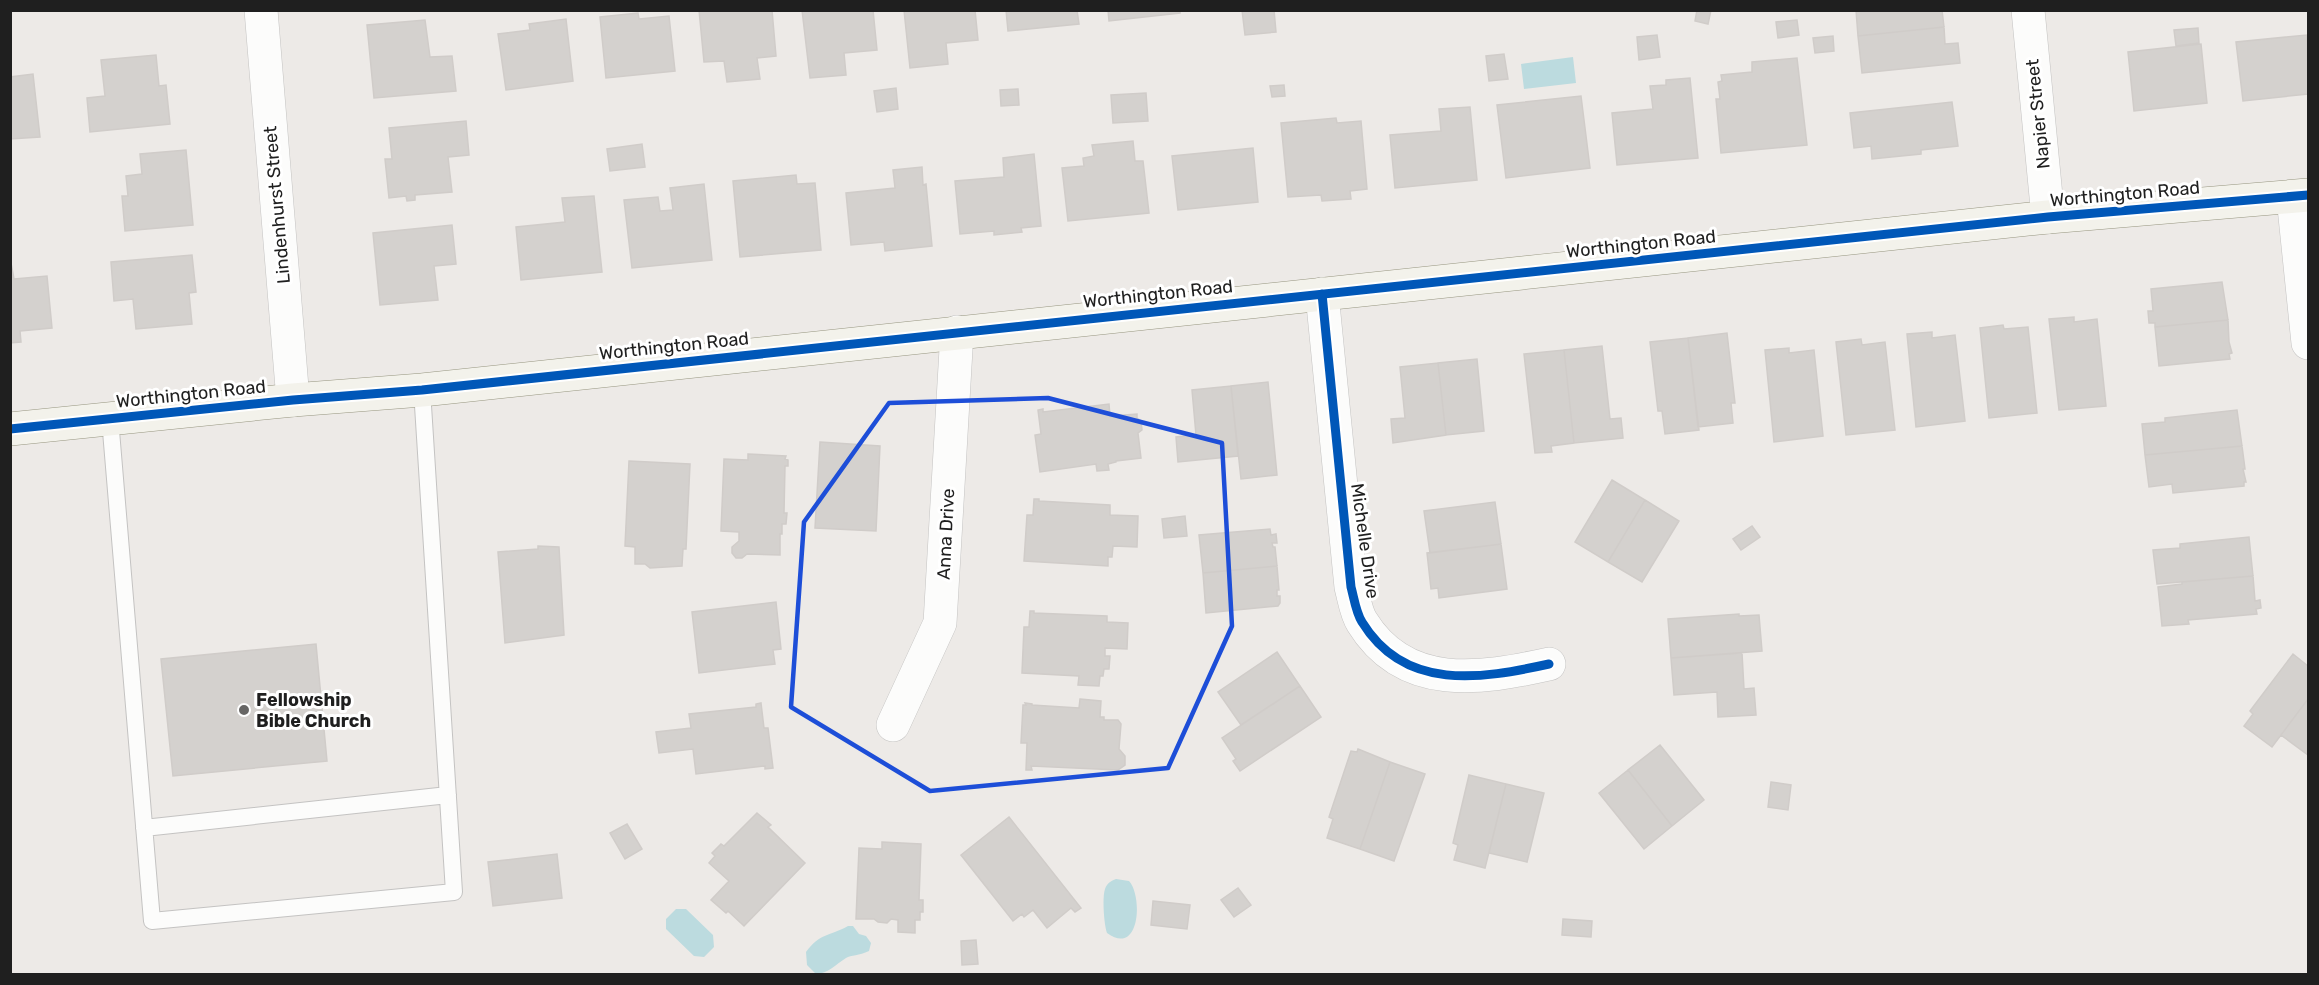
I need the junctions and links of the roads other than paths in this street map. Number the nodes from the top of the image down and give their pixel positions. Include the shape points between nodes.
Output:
1 (261, 10) edge
2 (2028, 10) edge
3 (2301, 196) edge
4 (2048, 217) junction
5 (1322, 294) junction
6 (957, 332) junction
7 (2308, 343) edge
8 (422, 390) junction
9 (293, 400) junction
10 (110, 419) junction
11 (10, 429) edge
12 (1549, 664) dead end
13 (892, 725) dead end
14 (448, 795) junction
15 (144, 828) junction

1 - 9 street, Lindenhurst Street
2 - 4 street, Napier Street
3 - 4 street, Worthington Road
3 - 7 street
4 - 5 street, Worthington Road
5 - 6 street, Worthington Road
5 - 12 street, Michelle Drive via 1351,587 1361,621 1383,650 1428,673 1457,677 1490,675
6 - 8 street, Worthington Road
6 - 13 street, Anna Drive via 940,623
8 - 9 street, Worthington Road
8 - 14 lane
9 - 10 street, Worthington Road
10 - 11 street, Worthington Road
10 - 15 lane
14 - 15 lane
14 - 15 lane via 454,892 152,921

